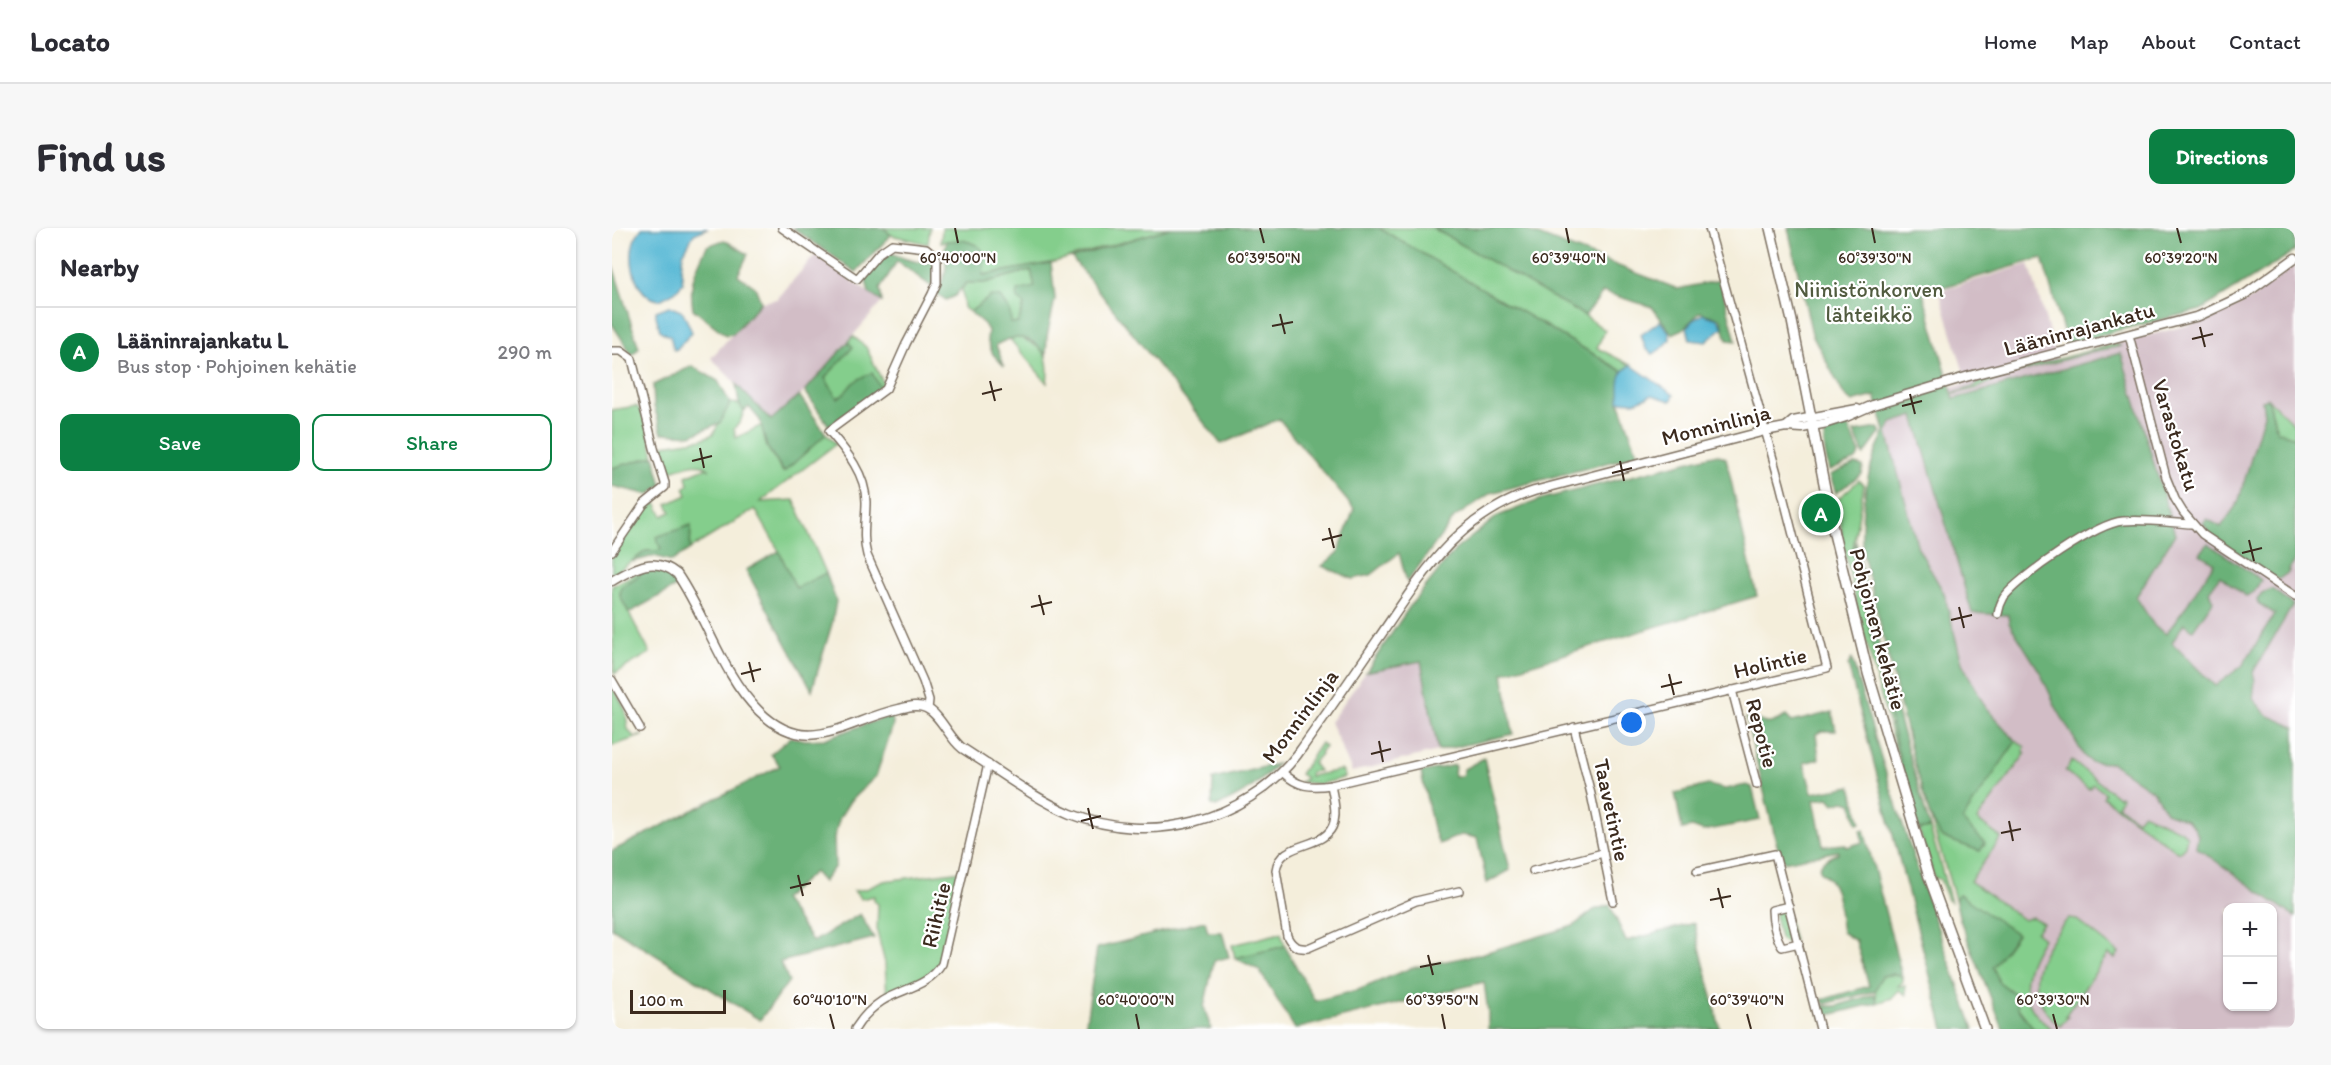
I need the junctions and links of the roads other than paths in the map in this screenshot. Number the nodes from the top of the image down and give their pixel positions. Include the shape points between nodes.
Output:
1 (782, 228) edge
2 (1709, 228) edge
3 (1770, 228) edge
4 (2295, 258) edge
5 (2129, 335) junction
6 (612, 351) edge
7 (1810, 422) junction
8 (1765, 431) junction
9 (2192, 524) junction
10 (612, 551) edge
11 (612, 581) edge
12 (2295, 596) edge
13 (1998, 614) dead end
14 (612, 680) edge
15 (1732, 690) junction
16 (928, 709) junction
17 (1574, 727) junction
18 (640, 728) dead end
19 (988, 764) junction
20 (1282, 772) junction
21 (1757, 784) dead end
22 (1330, 785) junction
23 (1603, 853) junction
24 (1533, 871) dead end
25 (1697, 871) dead end
26 (1459, 891) dead end
27 (1613, 901) dead end
28 (1789, 906) junction
29 (1799, 944) junction
30 (855, 1029) edge
31 (1820, 1029) edge
32 (1985, 1029) edge

1 - 16 street via 857,279 892,244 926,248 937,261 937,283 886,388 829,431 862,481 867,555 923,681 930,700
2 - 8 street, Holintie
3 - 7 main road, Pohjoinen kehätie via 1790,310
4 - 5 street, Lääninrajankatu via 2265,282 2225,305
5 - 7 street, Lääninrajankatu
5 - 9 street, Varastokatu via 2170,489
6 - 10 street via 621,351 632,359 665,487 644,504
7 - 8 street, Monninlinja via 1793,421
7 - 32 main road, Pohjoinen kehätie via 1842,571 1886,737 1929,877
8 - 15 street, Holintie via 1827,668
8 - 20 street, Monninlinja via 1526,494 1503,502 1476,519 1436,557
9 - 12 street, Varastokatu
9 - 13 street via 2122,521 2106,526 2015,586 2004,597
11 - 16 street via 648,564 672,569 685,585 746,696 765,717 784,729 817,735 896,710 916,706
14 - 18 street
15 - 17 street, Holintie
15 - 21 street, Repotie
16 - 19 street, Monninlinja via 954,742
17 - 22 street, Holintie
17 - 23 street, Taavetintie
19 - 20 street, Monninlinja via 1068,812 1099,823 1142,829 1211,817 1244,801
19 - 30 street, Riihitie via 942,964 926,982 873,1007
20 - 22 street, Holintie via 1302,786
22 - 26 street via 1335,813 1332,828 1322,838 1287,852 1277,863 1290,943 1308,948 1416,901
23 - 24 street
23 - 27 street, Taavetintie
25 - 28 street via 1775,854
28 - 29 street
28 - 29 street via 1772,910 1772,917 1782,947
29 - 31 street

